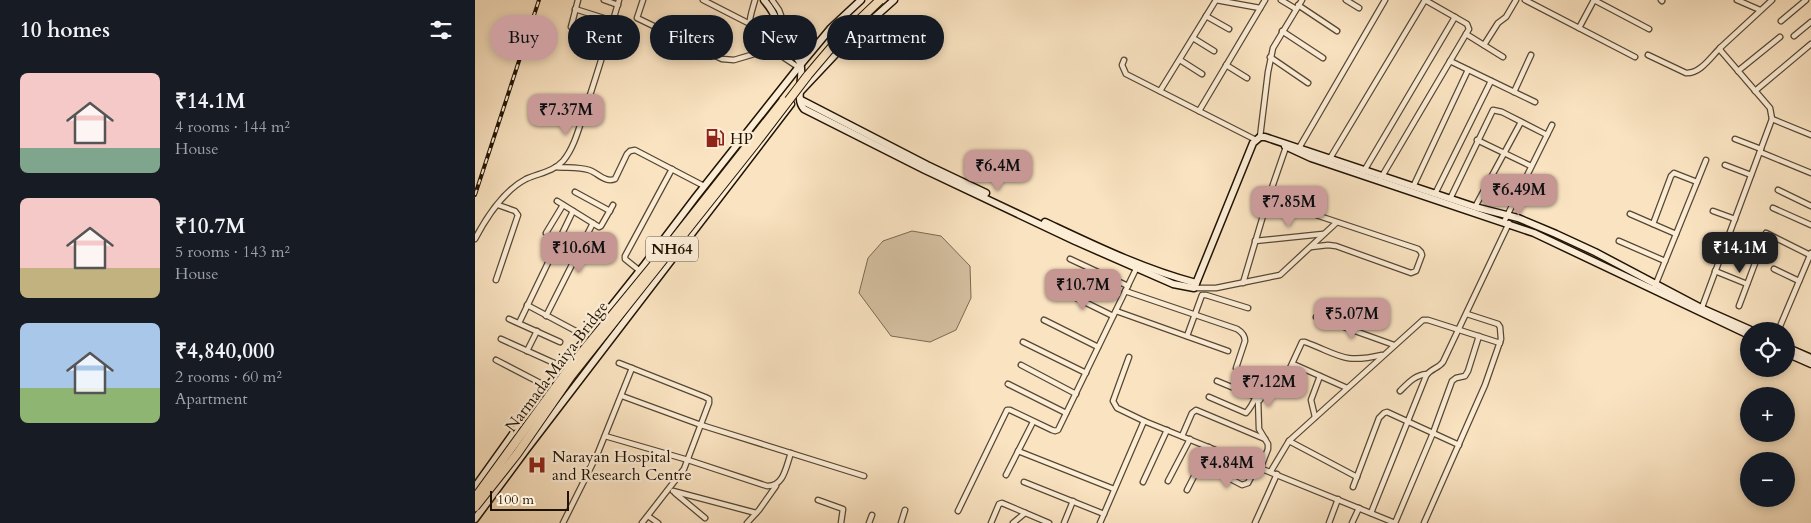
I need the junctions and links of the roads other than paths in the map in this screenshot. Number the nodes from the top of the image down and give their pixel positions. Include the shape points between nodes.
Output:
1 (578, 0) edge
2 (603, 0) edge
3 (643, 0) edge
4 (703, 0) edge
5 (755, 0) edge
6 (764, 0) edge
7 (772, 0) edge
8 (861, 0) edge
9 (873, 0) edge
10 (880, 0) edge
11 (894, 0) edge
12 (1216, 0) edge
13 (1265, 0) edge
14 (1281, 0) edge
15 (1302, 0) edge
16 (1346, 0) edge
17 (1385, 0) edge
18 (1425, 0) edge
19 (1516, 0) edge
20 (1525, 0) edge
21 (1586, 0) edge
22 (1737, 0) edge
23 (1772, 0) edge
24 (1806, 0) edge
25 (1594, 1) edge
26 (618, 2) edge
27 (1297, 7) junction
28 (1260, 8) junction
29 (1359, 8) dead end
30 (575, 9) junction
31 (1760, 10) junction
32 (574, 15) edge
33 (592, 15) edge
34 (615, 15) edge
35 (752, 15) edge
36 (781, 15) edge
37 (1206, 16) junction
38 (1455, 17) junction
39 (743, 20) edge
40 (1781, 21) dead end
41 (1811, 22) edge
42 (1579, 28) junction
43 (1229, 29) dead end
44 (1649, 29) dead end
45 (1282, 31) junction
46 (1337, 31) dead end
47 (1466, 34) junction
48 (1793, 36) dead end
49 (1780, 37) dead end
50 (1193, 38) junction
51 (1811, 44) edge
52 (817, 45) edge
53 (1484, 45) junction
54 (1720, 48) junction
55 (1214, 51) dead end
56 (1531, 55) dead end
57 (1648, 56) dead end
58 (743, 57) edge
59 (1270, 57) junction
60 (1503, 57) dead end
61 (1635, 57) dead end
62 (1323, 58) dead end
63 (601, 60) edge
64 (790, 60) edge
65 (804, 60) edge
66 (1124, 60) dead end
67 (1179, 60) junction
68 (1450, 61) junction
69 (799, 65) junction
70 (1226, 65) junction
71 (1467, 70) junction
72 (1738, 71) junction
73 (1202, 74) dead end
74 (1247, 78) dead end
75 (1491, 81) junction
76 (1308, 83) dead end
77 (800, 91) junction
78 (1161, 91) junction
79 (1755, 91) junction
80 (1514, 92) junction
81 (801, 100) junction
82 (1535, 102) dead end
83 (1199, 111) junction
84 (1772, 119) junction
85 (1521, 122) junction
86 (1552, 125) dead end
87 (1811, 134) edge
88 (1547, 135) junction
89 (1258, 138) junction
90 (1271, 138) junction
91 (1735, 139) dead end
92 (1477, 140) junction
93 (1286, 147) junction
94 (1299, 148) junction
95 (1761, 150) junction
96 (1504, 153) junction
97 (1706, 160) dead end
98 (1328, 161) junction
99 (1725, 165) dead end
100 (1531, 166) junction
101 (556, 167) junction
102 (671, 169) junction
103 (1364, 171) junction
104 (1811, 172) edge
105 (1751, 175) junction
106 (1381, 179) junction
107 (1697, 182) junction
108 (704, 186) junction
109 (1413, 187) junction
110 (1778, 190) dead end
111 (575, 192) dead end
112 (1435, 194) junction
113 (1450, 198) junction
114 (1268, 199) junction
115 (557, 201) dead end
116 (498, 205) junction
117 (563, 205) junction
118 (613, 205) dead end
119 (1811, 206) edge
120 (1475, 207) junction
121 (1773, 208) dead end
122 (573, 211) junction
123 (610, 211) junction
124 (1713, 211) dead end
125 (1630, 214) dead end
126 (1735, 219) junction
127 (1507, 220) junction
128 (593, 223) junction
129 (1336, 223) junction
130 (1653, 224) junction
131 (1811, 225) edge
132 (546, 233) dead end
133 (1325, 233) junction
134 (1766, 233) dead end
135 (1676, 234) junction
136 (475, 239) edge
137 (1255, 241) junction
138 (1619, 241) dead end
139 (1311, 247) junction
140 (1760, 250) dead end
141 (1811, 254) edge
142 (1070, 259) dead end
143 (1665, 261) junction
144 (1136, 269) junction
145 (1774, 269) dead end
146 (640, 271) junction
147 (1715, 271) junction
148 (496, 280) dead end
149 (1799, 281) junction
150 (1243, 283) junction
151 (1747, 284) junction
152 (1195, 285) junction
153 (1655, 287) junction
154 (1127, 289) junction
155 (1060, 290) dead end
156 (527, 305) junction
157 (1739, 306) dead end
158 (1248, 308) dead end
159 (1700, 310) junction
160 (1115, 313) junction
161 (1194, 314) junction
162 (1467, 314) junction
163 (547, 316) junction
164 (1316, 317) dead end
165 (509, 319) dead end
166 (1044, 320) dead end
167 (1782, 322) edge
168 (519, 323) junction
169 (1740, 326) edge
170 (1459, 330) junction
171 (1740, 330) edge
172 (537, 331) junction
173 (1187, 336) junction
174 (1479, 336) junction
175 (587, 337) junction
176 (501, 339) dead end
177 (560, 342) dead end
178 (1023, 342) dead end
179 (1500, 343) junction
180 (1394, 345) junction
181 (1098, 347) junction
182 (527, 351) junction
183 (1228, 351) dead end
184 (1795, 353) edge
185 (1383, 355) junction
186 (1795, 355) edge
187 (1800, 356) junction
188 (1129, 357) dead end
189 (1811, 358) edge
190 (496, 360) dead end
191 (619, 363) dead end
192 (1293, 364) junction
193 (1811, 364) edge
194 (1021, 365) dead end
195 (563, 367) junction
196 (632, 368) junction
197 (1086, 373) junction
198 (1427, 374) junction
199 (1320, 376) junction
200 (1217, 381) dead end
201 (1008, 384) dead end
202 (547, 387) junction
203 (1347, 388) junction
204 (1401, 391) dead end
205 (1075, 394) junction
206 (622, 396) junction
207 (1209, 397) dead end
208 (1258, 398) junction
209 (1066, 413) junction
210 (1315, 417) junction
211 (1144, 421) junction
212 (1033, 422) junction
213 (1408, 422) junction
214 (701, 425) junction
215 (1167, 430) junction
216 (1433, 433) junction
217 (605, 436) junction
218 (1182, 436) junction
219 (1190, 439) junction
220 (1266, 440) junction
221 (1289, 441) junction
222 (1459, 445) junction
223 (1209, 447) junction
224 (1019, 451) junction
225 (791, 453) junction
226 (1228, 454) junction
227 (688, 460) junction
228 (1259, 467) junction
229 (1271, 471) junction
230 (1277, 474) junction
231 (1006, 475) dead end
232 (864, 476) dead end
233 (1357, 477) junction
234 (1168, 480) dead end
235 (1024, 482) dead end
236 (1143, 482) dead end
237 (777, 485) junction
238 (475, 487) edge
239 (1353, 487) dead end
240 (1114, 489) junction
241 (671, 490) junction
242 (1187, 490) dead end
243 (475, 498) edge
244 (1338, 499) junction
245 (819, 500) dead end
246 (1073, 502) junction
247 (475, 507) edge
248 (1359, 508) junction
249 (905, 510) dead end
250 (958, 511) dead end
251 (1025, 513) junction
252 (1371, 513) junction
253 (756, 514) junction
254 (1103, 514) junction
255 (872, 515) dead end
256 (648, 516) junction
257 (1379, 517) junction
258 (705, 518) dead end
259 (475, 519) edge
260 (563, 523) edge
261 (642, 523) edge
262 (658, 523) edge
263 (747, 523) edge
264 (841, 523) edge
265 (869, 523) edge
266 (901, 523) edge
267 (991, 523) edge
268 (1013, 523) edge
269 (1049, 523) edge
270 (1064, 523) edge
271 (1099, 523) edge
272 (1255, 523) edge
273 (1329, 523) edge
274 (1352, 523) edge
275 (1377, 523) edge
276 (1425, 523) edge

1 - 30 street
2 - 26 street
3 - 58 street via 637,18 722,59
4 - 39 street
5 - 35 street
6 - 69 main road via 773,11 783,45 797,58
7 - 36 street
8 - 52 main road, NH64
9 - 243 highway, Narmada Maiya Bridge / NH64, bridge via 806,70 573,363
10 - 247 highway, NH64, bridge via 836,42 808,75 571,376 517,454
11 - 77 main road via 847,42
12 - 28 street
12 - 37 street
13 - 28 street
14 - 27 street
15 - 27 street
16 - 29 street
17 - 94 street
18 - 38 street
18 - 98 street
19 - 53 street
20 - 42 street
21 - 25 street
22 - 31 street
23 - 31 street
24 - 40 street
25 - 42 street
25 - 44 street
26 - 34 street
27 - 45 street
27 - 46 street
28 - 70 street
30 - 32 street
30 - 33 street
31 - 54 street
37 - 43 street
37 - 50 street
38 - 47 street via 1469,26
38 - 103 street
41 - 48 street
42 - 61 street
45 - 59 street
45 - 62 street
47 - 53 street
47 - 68 street
49 - 72 street
50 - 55 street
50 - 67 street
51 - 79 street
53 - 60 street
54 - 57 street via 1697,72 1691,74
54 - 72 street
56 - 80 street
59 - 76 street
59 - 89 street
63 - 101 street via 579,130 568,154
64 - 69 street
65 - 69 main road, NH64
66 - 78 street via 1122,65 1126,74
67 - 73 street
67 - 78 street
68 - 71 street
68 - 106 street
69 - 77 main road
69 - 108 main road, NH64
70 - 74 street
70 - 83 street
71 - 75 street
71 - 109 street
72 - 79 street
75 - 80 street
75 - 112 street
77 - 81 main road
77 - 259 main road
78 - 83 street
79 - 84 street via 1770,108
80 - 82 street
81 - 144 main road via 805,108 925,170
81 - 152 main road via 1077,237
83 - 89 street
84 - 87 street
84 - 95 street
85 - 88 street
85 - 92 street via 1493,110
85 - 96 street
86 - 88 street
88 - 100 street
89 - 90 main road
89 - 152 main road
90 - 93 main road
90 - 94 main road
91 - 95 street
92 - 96 street
92 - 113 street
93 - 98 main road
93 - 114 street
94 - 98 main road
95 - 104 street
95 - 105 street
96 - 100 street
96 - 120 street
97 - 107 street
98 - 103 main road
98 - 106 main road
99 - 105 street
100 - 127 street
101 - 102 street via 590,170 611,180 630,150 635,150
101 - 116 street via 525,179
102 - 108 street
102 - 146 street via 625,256
103 - 106 main road
105 - 126 street
106 - 109 main road
106 - 127 main road via 1414,194
107 - 130 street via 1674,173
107 - 135 street
108 - 146 main road, NH64
109 - 112 main road
110 - 119 street
111 - 123 street
112 - 113 main road
113 - 120 main road
114 - 129 street
114 - 137 street
115 - 117 street
116 - 136 street
116 - 148 street via 515,211 518,216
117 - 122 street
117 - 132 street
118 - 123 street
120 - 127 main road
121 - 131 street
122 - 128 street
122 - 156 street
123 - 128 street via 601,226
124 - 126 street
125 - 130 street
126 - 147 street
127 - 153 main road via 1556,234 1595,252
127 - 162 street
128 - 163 street
129 - 133 street
129 - 139 street via 1420,251 1422,255 1417,271 1411,272 1336,246
130 - 135 street
133 - 137 street
133 - 139 street
134 - 141 street
135 - 143 street
137 - 150 street
138 - 143 street
139 - 150 street via 1280,275
140 - 151 street
141 - 149 street
142 - 154 street
143 - 153 street
144 - 152 main road via 1173,284
144 - 154 street
145 - 149 street
146 - 175 main road, NH64
147 - 151 street
147 - 159 street
149 - 167 street
150 - 152 street via 1216,288
151 - 157 street
153 - 159 main road
154 - 160 street
154 - 161 street
155 - 160 street
156 - 163 street
156 - 168 street
158 - 161 street via 1202,295
159 - 169 main road
159 - 171 main road
160 - 173 street
160 - 181 street
161 - 173 street
161 - 208 street via 1242,333 1245,341 1235,368 1260,379
162 - 170 street
162 - 179 street via 1501,327
163 - 175 street
164 - 180 street
165 - 168 street
166 - 181 street
168 - 172 street
170 - 174 street
170 - 180 street via 1423,320
170 - 198 street via 1443,362
172 - 177 street
172 - 182 street
173 - 183 street
174 - 179 street
174 - 216 street via 1468,371 1452,382
175 - 195 main road, NH64
176 - 182 street
178 - 197 street
179 - 222 street
180 - 185 street
181 - 197 street
182 - 195 street
184 - 187 main road
185 - 192 street via 1364,359 1344,358 1302,342
185 - 203 street
186 - 187 main road
187 - 189 main road
187 - 193 main road
188 - 211 street via 1113,404
190 - 202 street
191 - 196 street
192 - 199 street
192 - 208 street via 1279,392 1275,394 1265,390
194 - 205 street
195 - 202 main road, NH64
196 - 206 street
196 - 214 street via 709,399
197 - 205 street
198 - 204 street via 1414,378
198 - 213 street
199 - 203 street
199 - 210 street via 1311,400
200 - 208 street
201 - 209 street
202 - 238 main road, NH64
203 - 210 street
205 - 209 street
206 - 214 street
206 - 217 street
207 - 208 street via 1246,413
208 - 220 street via 1259,429
209 - 212 street via 1055,432
210 - 221 street
211 - 215 street
211 - 240 street
212 - 224 street
212 - 250 street via 1007,410
213 - 216 street
213 - 233 street via 1387,412 1381,415
213 - 252 street
214 - 225 street
214 - 227 street
215 - 218 street
215 - 236 street
216 - 222 street
216 - 257 street via 1395,523
217 - 227 street
217 - 260 street
218 - 219 street
218 - 220 street via 1196,410
219 - 223 street
219 - 234 street
220 - 228 street via 1268,449
221 - 229 street
221 - 233 street
222 - 276 street
223 - 226 street
223 - 242 street
224 - 231 street
224 - 240 street
225 - 232 street
225 - 237 street
226 - 228 street
226 - 228 street via 1219,473 1242,485
227 - 237 street via 767,486
227 - 241 street
228 - 229 street
229 - 230 street
230 - 244 street
230 - 272 street
233 - 239 street
235 - 246 street
237 - 253 street
240 - 254 street
241 - 253 street
241 - 256 street
241 - 258 street
244 - 248 street
244 - 273 street
245 - 264 street via 843,510
246 - 254 street
246 - 270 street
248 - 252 street
248 - 274 street
249 - 266 street
251 - 267 street via 999,504
251 - 268 street
251 - 269 street
252 - 257 street
253 - 263 street
254 - 271 street
255 - 265 street
256 - 261 street
256 - 262 street
257 - 275 street

